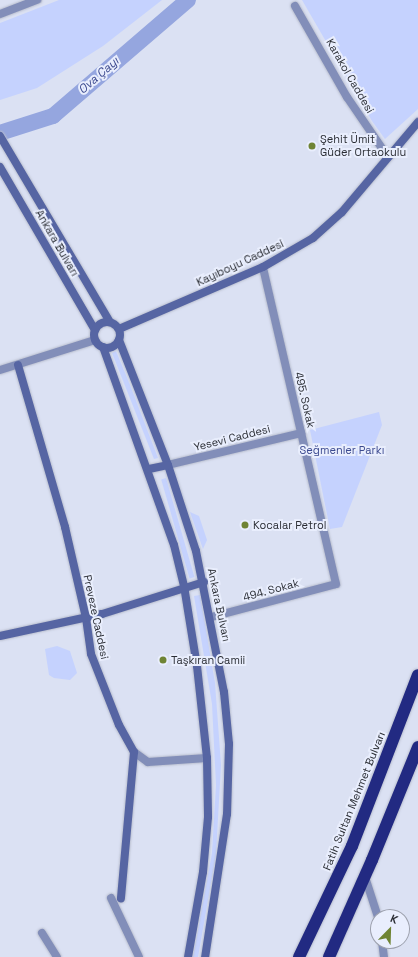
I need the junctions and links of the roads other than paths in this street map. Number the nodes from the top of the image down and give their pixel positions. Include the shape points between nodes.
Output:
1 (37, 0) edge
2 (295, 6) dead end
3 (0, 14) edge
4 (418, 122) edge
5 (0, 136) edge
6 (388, 157) junction
7 (0, 167) edge
8 (263, 267) junction
9 (110, 322) junction
10 (119, 329) junction
11 (94, 330) junction
12 (95, 340) junction
13 (119, 340) junction
14 (103, 347) junction
15 (18, 365) junction
16 (0, 370) edge
17 (301, 433) junction
18 (168, 465) junction
19 (148, 469) junction
20 (204, 582) junction
21 (336, 584) joint
22 (184, 586) junction
23 (211, 617) junction
24 (86, 618) junction
25 (0, 636) edge
26 (418, 675) edge
27 (418, 747) edge
28 (134, 752) junction
29 (207, 758) junction
30 (365, 877) junction
31 (111, 898) dead end
32 (121, 898) dead end
33 (375, 909) edge
34 (42, 933) dead end
35 (57, 957) edge
36 (139, 957) edge
37 (188, 957) edge
38 (205, 957) edge
39 (300, 957) edge
40 (329, 957) edge

1 - 3 street
2 - 6 street, Karakol Caddesi via 348,97
4 - 6 main road, Kayıboyu Caddesi
5 - 9 main road, Ankara Bulvarı
6 - 8 main road, Kayıboyu Caddesi via 326,228 297,249
7 - 11 main road, Ankara Bulvarı
8 - 10 main road, Kayıboyu Caddesi
8 - 17 street, 495. Sokak
9 - 10 main road, Ankara Bulvarı
9 - 11 main road via 100,324
10 - 13 main road, Ankara Bulvarı
11 - 12 main road, Ankara Bulvarı
12 - 14 main road
12 - 15 street
13 - 14 main road via 114,346
13 - 18 main road, Ankara Bulvarı
14 - 19 main road
15 - 16 street
15 - 24 main road, Preveze Caddesi via 65,528
17 - 18 street, Yesevi Caddesi
17 - 21 street, 495. Sokak
18 - 19 main road
18 - 20 main road, Ankara Bulvarı
19 - 22 main road
20 - 22 main road
20 - 23 main road, Ankara Bulvarı
21 - 23 street, 494. Sokak
22 - 24 main road
22 - 29 main road
23 - 38 main road, Ankara Bulvarı via 228,723 229,775 219,879
24 - 25 main road
24 - 28 main road, Preveze Caddesi via 91,654 96,668 119,725
26 - 39 highway, Fatih Sultan Mehmet Bulvarı via 352,846
27 - 30 highway
28 - 29 street via 148,762
28 - 32 main road
29 - 37 main road via 207,835
30 - 33 street
30 - 40 highway
31 - 36 street
34 - 35 street

